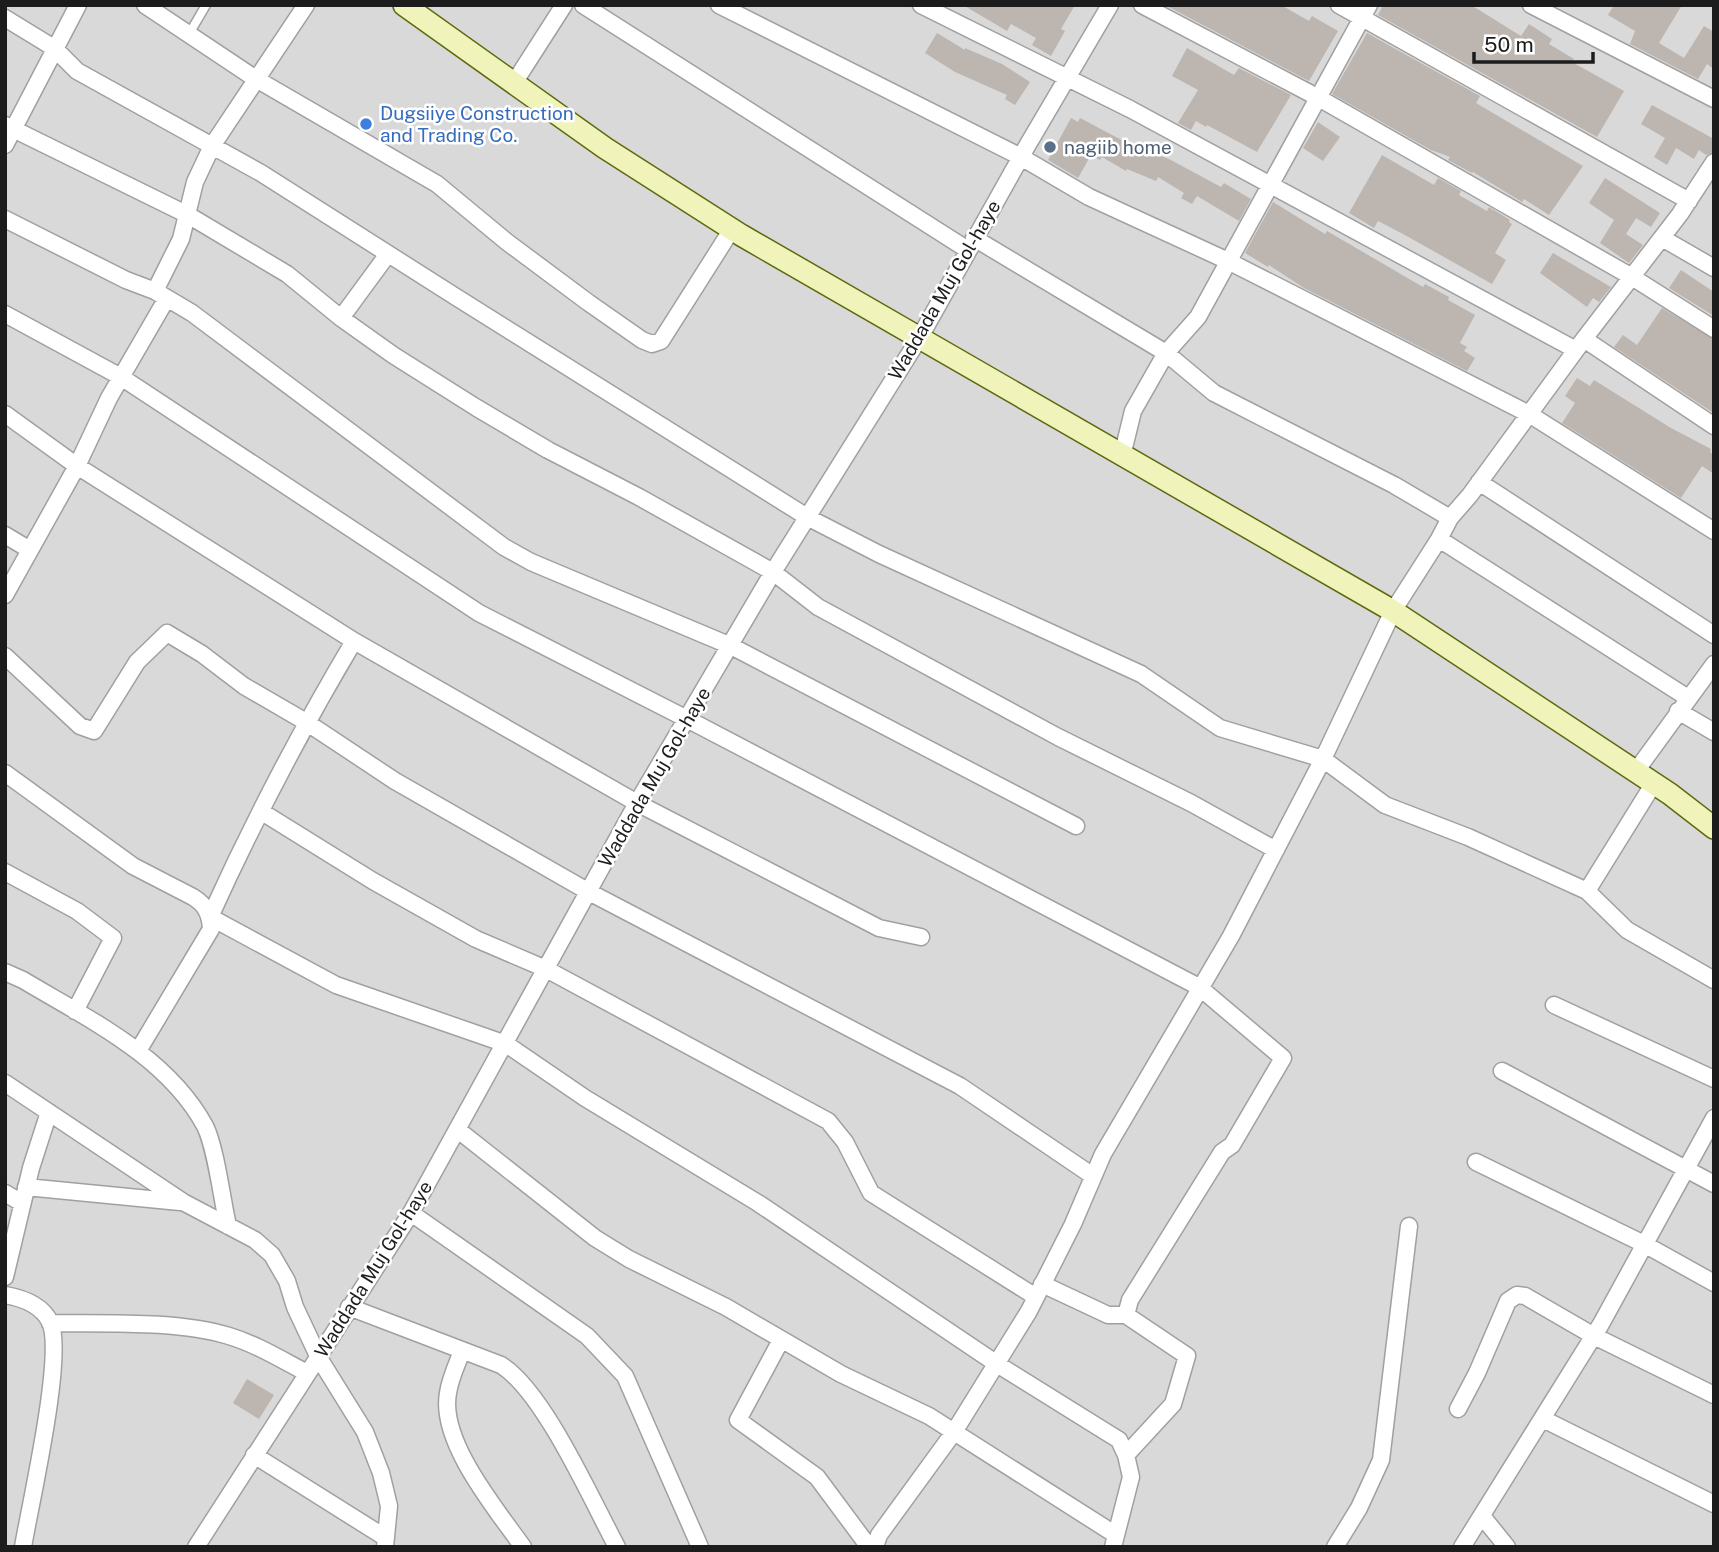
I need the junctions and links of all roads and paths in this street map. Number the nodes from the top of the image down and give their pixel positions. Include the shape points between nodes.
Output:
1 (78, 5) edge
2 (145, 5) edge
3 (206, 5) edge
4 (306, 5) edge
5 (404, 5) edge
6 (564, 5) edge
7 (583, 5) edge
8 (719, 5) edge
9 (921, 5) edge
10 (1110, 5) edge
11 (1142, 5) edge
12 (1339, 5) edge
13 (1531, 5) edge
14 (1366, 11) edge
15 (5, 18) edge
16 (189, 34) junction
17 (54, 48) junction
18 (256, 79) junction
19 (1068, 79) junction
20 (514, 83) junction
21 (1317, 97) junction
22 (1714, 99) edge
23 (9, 128) edge
24 (5, 145) edge
25 (212, 146) junction
26 (1021, 157) junction
27 (1712, 170) edge
28 (1269, 183) junction
29 (1689, 201) junction
30 (188, 215) junction
31 (5, 219) edge
32 (732, 229) junction
33 (1662, 238) junction
34 (971, 244) junction
35 (388, 254) junction
36 (1228, 261) junction
37 (1714, 268) edge
38 (1632, 277) junction
39 (161, 295) junction
40 (5, 314) edge
41 (341, 318) junction
42 (1714, 329) edge
43 (919, 337) junction
44 (1580, 345) junction
45 (1166, 353) junction
46 (121, 377) junction
47 (5, 414) edge
48 (1529, 414) junction
49 (1714, 426) edge
50 (1122, 456) junction
51 (77, 466) junction
52 (1479, 482) junction
53 (807, 517) junction
54 (1450, 518) junction
55 (1714, 531) edge
56 (5, 535) edge
57 (1439, 539) junction
58 (30, 550) junction
59 (773, 572) junction
60 (5, 595) edge
61 (1394, 611) junction
62 (1714, 635) edge
63 (354, 641) junction
64 (731, 646) junction
65 (5, 656) edge
66 (1714, 664) edge
67 (1683, 704) junction
68 (687, 719) junction
69 (306, 722) junction
70 (1714, 732) edge
71 (1323, 759) junction
72 (1636, 771) junction
73 (5, 773) edge
74 (1654, 783) junction
75 (637, 803) junction
76 (262, 812) junction
77 (1076, 826) dead end
78 (1714, 828) edge
79 (1276, 850) junction
80 (5, 872) edge
81 (1587, 891) junction
82 (589, 892) junction
83 (210, 917) junction
84 (921, 937) dead end
85 (546, 970) junction
86 (5, 972) edge
87 (1714, 979) edge
88 (1199, 987) junction
89 (1554, 1005) dead end
90 (75, 1011) junction
91 (506, 1044) junction
92 (138, 1051) junction
93 (1502, 1071) dead end
94 (1714, 1079) edge
95 (5, 1083) edge
96 (49, 1112) junction
97 (1714, 1118) edge
98 (458, 1130) junction
99 (1476, 1163) dead end
100 (1685, 1168) junction
101 (1093, 1176) junction
102 (1714, 1184) edge
103 (26, 1186) junction
104 (5, 1193) edge
105 (183, 1202) junction
106 (22, 1203) junction
107 (411, 1213) junction
108 (228, 1226) junction
109 (1409, 1226) dead end
110 (1644, 1244) junction
111 (5, 1277) edge
112 (1714, 1283) edge
113 (1039, 1291) junction
114 (5, 1295) edge
115 (349, 1307) junction
116 (1126, 1315) junction
117 (50, 1323) junction
118 (1594, 1336) junction
119 (781, 1339) junction
120 (462, 1351) junction
121 (319, 1358) junction
122 (997, 1364) junction
123 (307, 1373) junction
124 (1714, 1395) edge
125 (1458, 1409) dead end
126 (1543, 1419) junction
127 (954, 1432) junction
128 (254, 1455) junction
129 (1126, 1455) junction
130 (1714, 1504) edge
131 (1482, 1516) junction
132 (1114, 1541) edge
133 (385, 1542) edge
134 (23, 1547) edge
135 (195, 1547) edge
136 (523, 1547) edge
137 (617, 1547) edge
138 (700, 1547) edge
139 (869, 1547) edge
140 (875, 1547) edge
141 (1335, 1547) edge
142 (1462, 1547) edge
143 (1507, 1547) edge

1 - 17 street
2 - 16 street
3 - 16 lane
4 - 18 street
5 - 20 main road
6 - 20 street
7 - 34 street
8 - 26 street
9 - 19 street
10 - 19 street, Waddada Muj Gol-haye
11 - 21 street
12 - 14 street
13 - 22 street
14 - 21 street
14 - 29 street
15 - 17 street
16 - 18 street
17 - 23 street
17 - 25 street via 77,71
18 - 25 street
18 - 32 street via 437,184 527,257 652,344 661,341
19 - 26 street, Waddada Muj Gol-haye
19 - 28 street
20 - 32 main road
21 - 28 street
21 - 38 street
23 - 24 street
23 - 30 street
25 - 30 street via 195,182
25 - 35 street
26 - 34 street, Waddada Muj Gol-haye
26 - 36 street via 1089,197
27 - 29 street
28 - 36 street
28 - 44 street
29 - 33 street
30 - 39 street
30 - 41 street via 287,274
31 - 39 street
32 - 43 main road
33 - 37 street
33 - 38 street
34 - 43 street, Waddada Muj Gol-haye
34 - 45 street
35 - 41 street
35 - 53 street
36 - 45 street via 1198,317
36 - 48 street
38 - 42 street
38 - 44 street
39 - 46 street
39 - 64 street via 204,321 504,547
40 - 46 street
41 - 59 street via 524,436
43 - 50 main road
43 - 53 street, Waddada Muj Gol-haye
44 - 48 street
44 - 49 street
45 - 50 street via 1133,411
45 - 54 street via 1214,393
46 - 51 street
46 - 68 street via 479,613
47 - 51 street
48 - 52 street
48 - 55 street
50 - 61 main road
51 - 58 street
51 - 63 street
52 - 54 street
52 - 62 street
53 - 59 street, Waddada Muj Gol-haye
53 - 71 street via 1141,674 1220,728
54 - 57 street
56 - 58 street
57 - 61 street
57 - 67 street
58 - 60 street
59 - 64 street, Waddada Muj Gol-haye
59 - 79 street via 818,607
61 - 71 street
61 - 72 main road
63 - 69 street
63 - 75 street
64 - 68 street, Waddada Muj Gol-haye
64 - 77 street
65 - 69 street via 80,726 94,731 137,663 167,633
66 - 67 street
67 - 70 street
67 - 72 street
68 - 75 street, Waddada Muj Gol-haye
68 - 88 street
69 - 76 street
69 - 82 street via 395,781
71 - 79 street
71 - 81 street via 1385,805
72 - 74 main road
73 - 83 street via 133,866 202,903
74 - 78 main road
74 - 81 street
75 - 82 street, Waddada Muj Gol-haye
75 - 84 street via 879,928
76 - 83 street
76 - 85 street via 476,939
79 - 88 street
80 - 90 street via 77,911 113,938
81 - 87 street via 1628,930
82 - 85 street, Waddada Muj Gol-haye
82 - 101 street via 960,1086
83 - 91 street via 336,985
83 - 92 street via 211,929
85 - 91 street, Waddada Muj Gol-haye
85 - 113 street via 828,1121 845,1142 872,1193
86 - 90 street
88 - 101 street
88 - 116 street via 1283,1058 1130,1300
89 - 94 street
90 - 92 street
91 - 98 street, Waddada Muj Gol-haye
91 - 122 street via 584,1098 758,1203
92 - 108 street via 186,1098 206,1128
93 - 100 street
95 - 96 street
96 - 103 street
96 - 105 street
97 - 100 street
98 - 107 street, Waddada Muj Gol-haye
98 - 119 street via 594,1238
99 - 110 street
100 - 102 street
100 - 110 street
101 - 113 street
103 - 105 street
103 - 106 street
104 - 106 street
105 - 108 street
106 - 111 street
107 - 115 street, Waddada Muj Gol-haye
107 - 138 street via 587,1336 625,1376
108 - 121 street via 272,1255
109 - 141 street via 1381,1460
110 - 112 street
110 - 118 street
113 - 116 street via 1108,1315
113 - 122 street
114 - 117 street via 32,1304
115 - 120 street
115 - 121 street, Waddada Muj Gol-haye
116 - 129 street via 1186,1356 1173,1404
117 - 123 street via 204,1330 230,1336
117 - 134 street via 54,1366
118 - 124 street
118 - 125 street via 1517,1295 1508,1301
118 - 126 street
119 - 127 street
119 - 139 street via 738,1420 817,1477
120 - 136 street via 448,1393 447,1419 467,1466
120 - 137 street via 511,1372 538,1403
121 - 123 street, Waddada Muj Gol-haye
121 - 133 street via 365,1432 382,1473 389,1506
122 - 127 street
122 - 129 street via 1119,1440
123 - 128 street, Waddada Muj Gol-haye
126 - 130 street
126 - 131 street
127 - 132 street
127 - 140 street
128 - 133 street
128 - 135 street, Waddada Muj Gol-haye
129 - 132 street via 1131,1477
131 - 142 street
131 - 143 street

